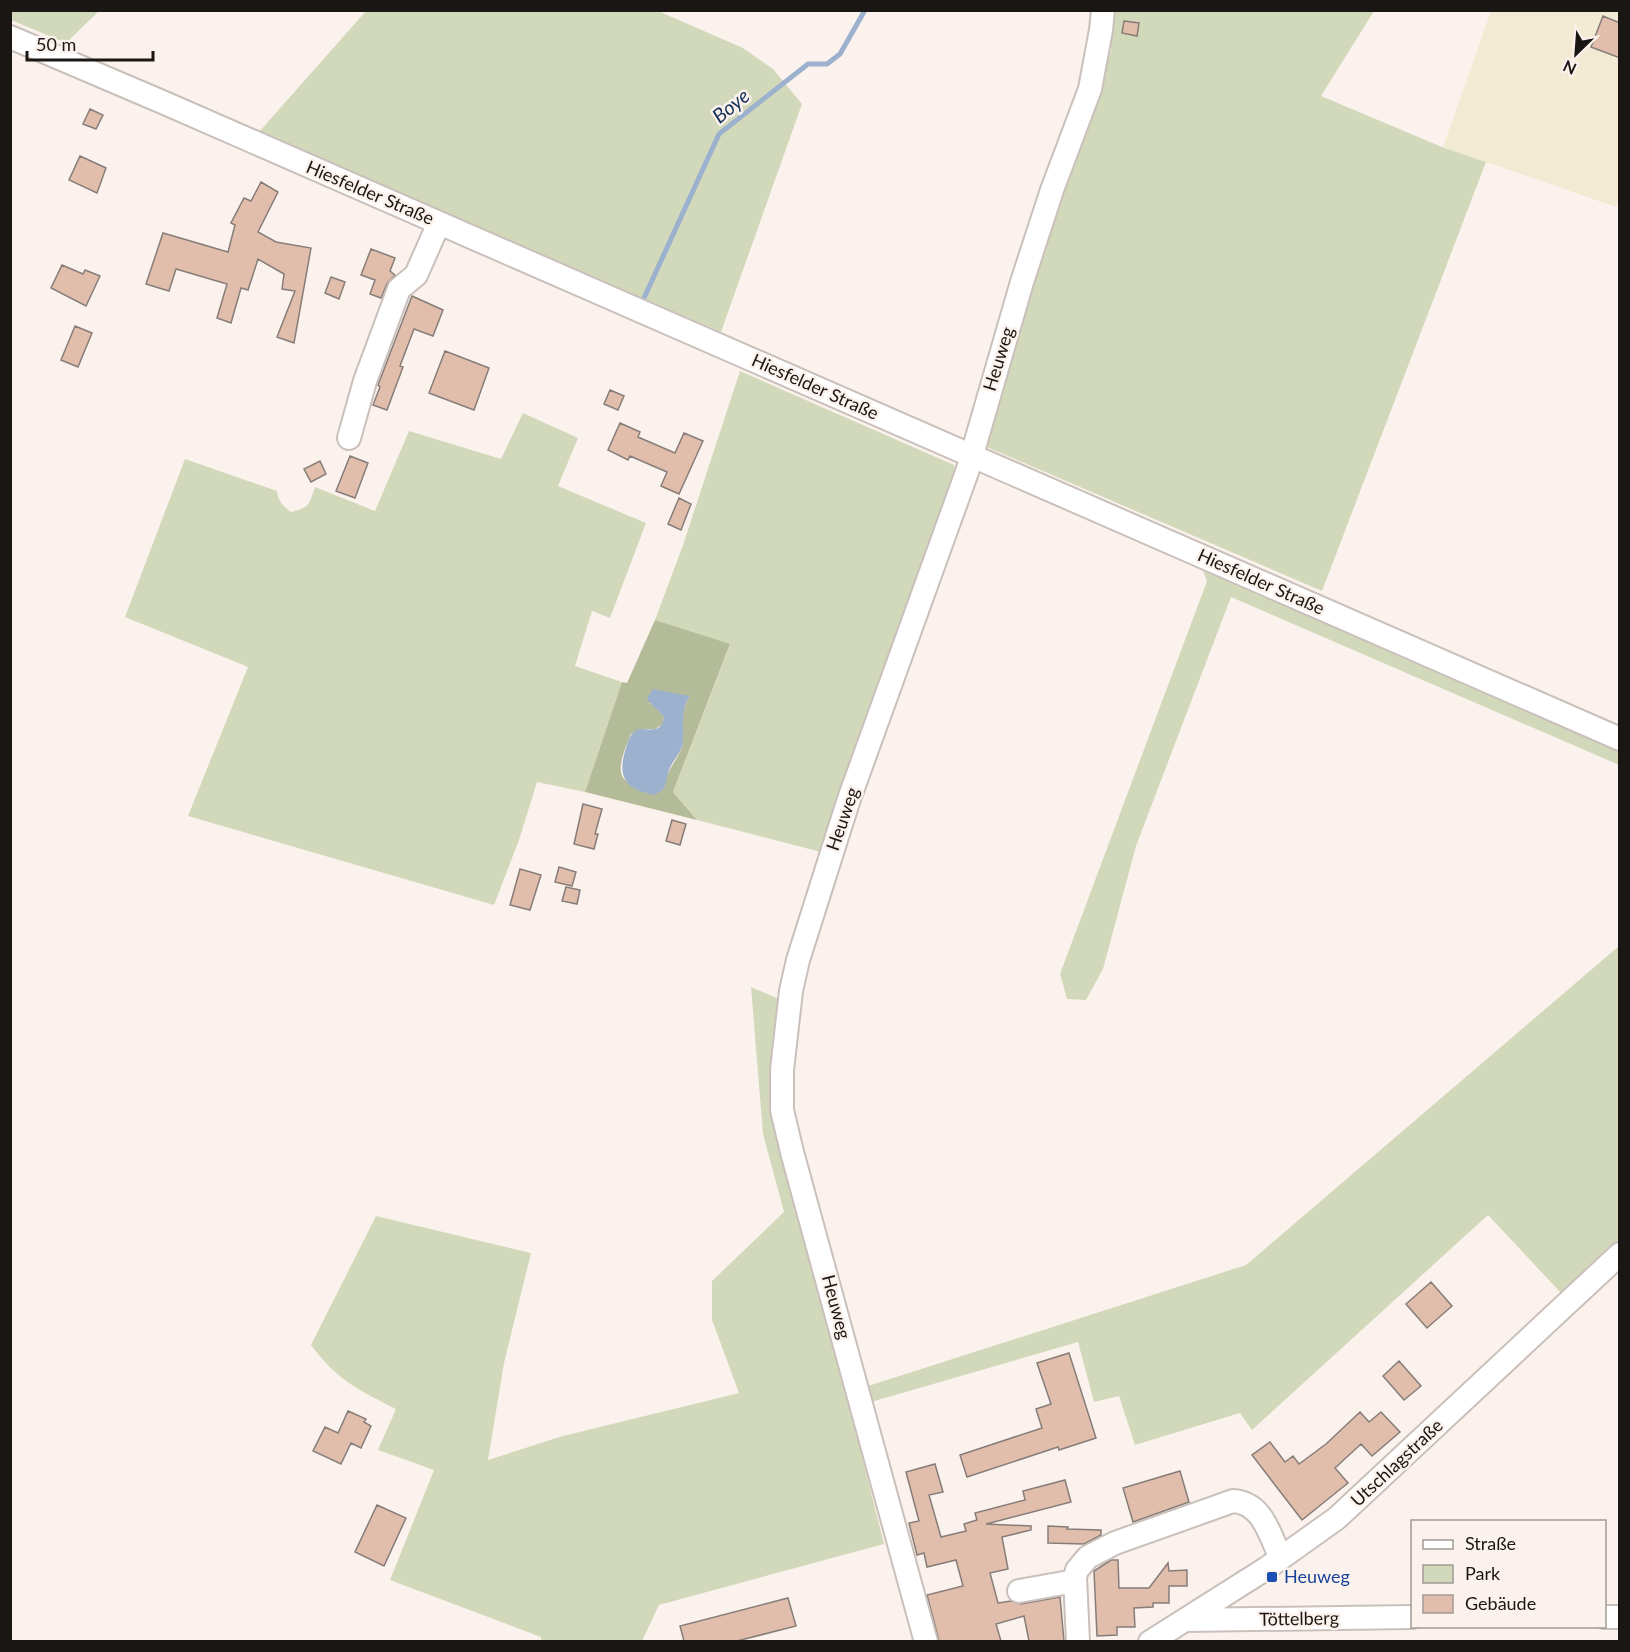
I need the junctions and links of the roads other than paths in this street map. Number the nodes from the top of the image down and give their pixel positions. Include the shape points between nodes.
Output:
1 (1103, 10) edge
2 (10, 37) edge
3 (440, 224) junction
4 (349, 438) dead end
5 (970, 455) junction
6 (1620, 739) edge
7 (1620, 1254) edge
8 (1281, 1558) junction
9 (1075, 1581) junction
10 (1019, 1591) dead end
11 (1411, 1617) edge
12 (1185, 1620) junction
13 (926, 1641) edge
14 (1078, 1641) edge
15 (1150, 1641) edge

1 - 5 street, Heuweg via 1090,89 1042,220
2 - 3 street, Hiesfelder Straße
3 - 4 street via 416,275 399,289
3 - 5 street, Hiesfelder Straße
5 - 6 street, Hiesfelder Straße
5 - 13 street, Heuweg via 816,900 791,992 782,1070 782,1110 792,1152
7 - 8 street, Utschlagstraße via 1337,1518
8 - 9 street via 1258,1511 1233,1501 1100,1549 1082,1563
8 - 12 street, Utschlagstraße
9 - 10 street
9 - 14 street
11 - 12 street, Töttelberg
12 - 15 street, Utschlagstraße

